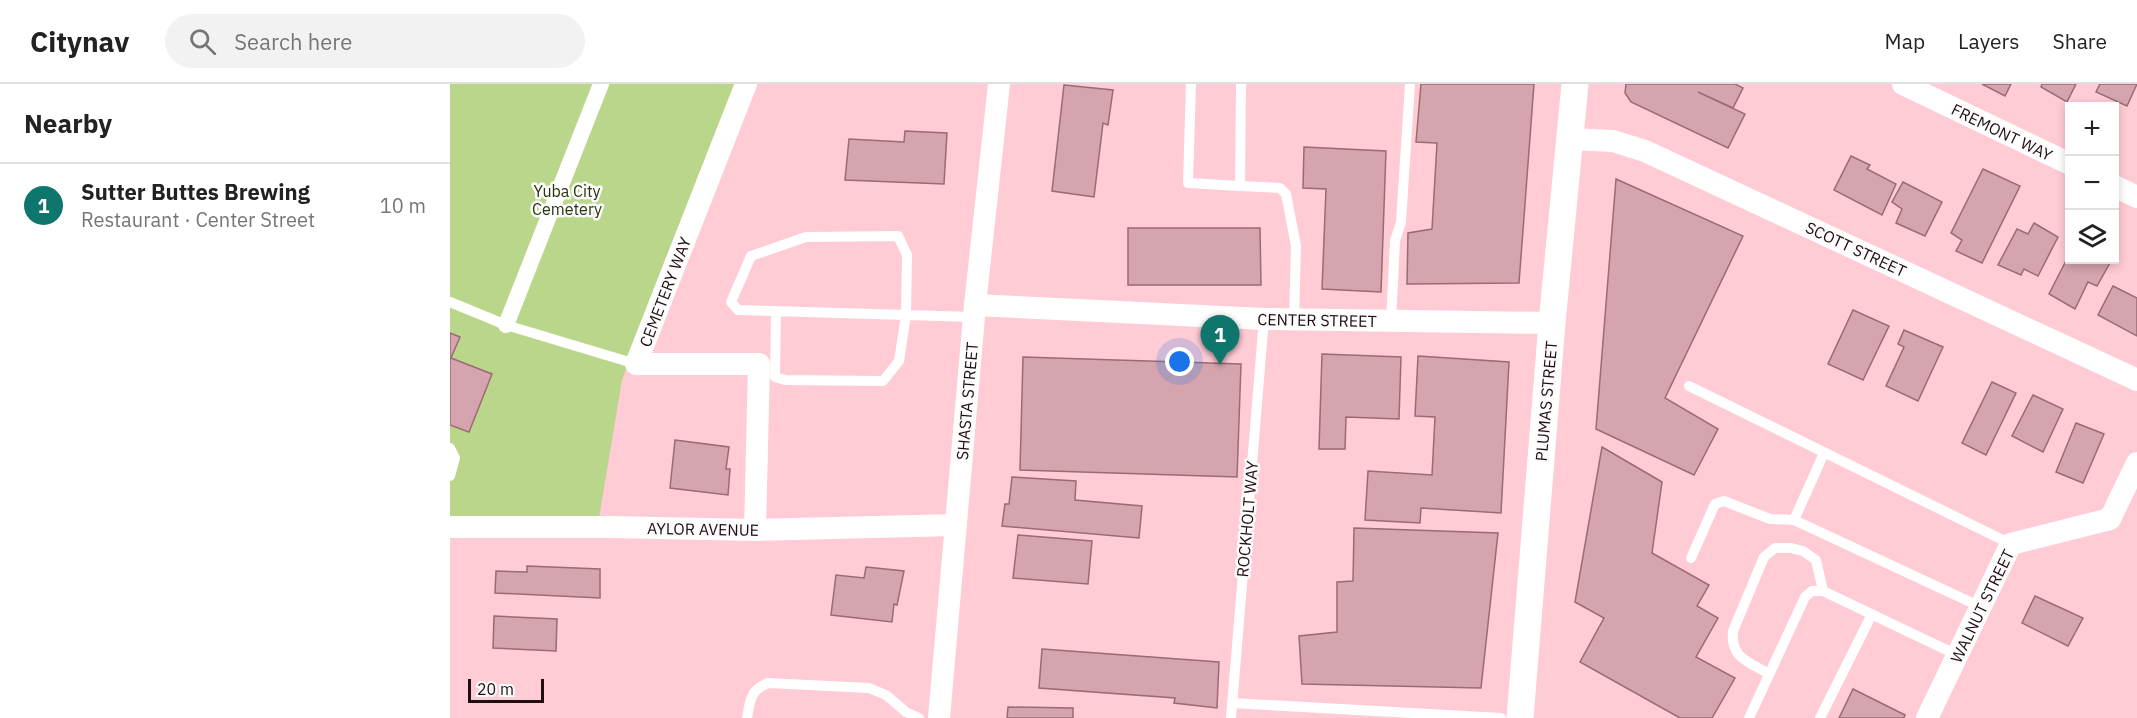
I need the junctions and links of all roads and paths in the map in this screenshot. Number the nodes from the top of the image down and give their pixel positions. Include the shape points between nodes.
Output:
1 (601, 84) edge
2 (746, 84) edge
3 (999, 84) edge
4 (1191, 84) edge
5 (1241, 84) edge
6 (1410, 84) edge
7 (1575, 84) edge
8 (1903, 84) edge
9 (1570, 139) junction
10 (2065, 162) edge
11 (1240, 186) junction
12 (2119, 188) edge
13 (2137, 197) edge
14 (450, 303) edge
15 (776, 311) junction
16 (974, 311) junction
17 (906, 315) junction
18 (1264, 319) junction
19 (1294, 320) junction
20 (1391, 321) junction
21 (1552, 323) junction
22 (506, 325) junction
23 (636, 364) junction
24 (2137, 380) edge
25 (1689, 386) dead end
26 (450, 448) edge
27 (1824, 453) junction
28 (2137, 463) edge
29 (450, 476) edge
30 (1794, 520) junction
31 (956, 525) junction
32 (450, 527) edge
33 (755, 530) junction
34 (2011, 544) junction
35 (1691, 558) dead end
36 (1823, 591) junction
37 (1981, 607) junction
38 (1872, 614) junction
39 (1957, 655) junction
40 (1769, 674) junction
41 (1232, 703) junction
42 (747, 718) edge
43 (919, 718) edge
44 (939, 718) edge
45 (1230, 718) edge
46 (1501, 718) edge
47 (1520, 718) edge
48 (1749, 718) edge
49 (1820, 718) edge
50 (1927, 718) edge

1 - 22 street
2 - 23 street, CEMETERY WAY
3 - 16 street, SHASTA STREET
4 - 11 lane via 1188,183
5 - 11 lane
6 - 20 lane
7 - 9 street, PLUMAS STREET
8 - 10 street, FREMONT WAY
9 - 21 street, PLUMAS STREET
9 - 24 street, SCOTT STREET via 1613,141 1645,151
11 - 19 lane via 1280,188 1286,194 1296,246
12 - 13 street
14 - 22 lane
15 - 17 lane
15 - 17 lane via 775,377 785,380 883,381 899,361
15 - 17 lane via 738,309 731,302 751,256 806,237 898,236 907,255
16 - 17 lane
16 - 18 street, CENTER STREET
16 - 31 street, SHASTA STREET
18 - 19 street, CENTER STREET
18 - 41 lane, ROCKHOLT WAY
19 - 20 street, CENTER STREET
20 - 21 street, CENTER STREET
21 - 47 street, PLUMAS STREET
22 - 23 lane
23 - 33 street, CEMETERY WAY via 759,364
25 - 27 lane
26 - 29 lane via 454,458
27 - 30 lane
27 - 34 lane
28 - 34 street, WALNUT STREET via 2110,519
30 - 35 lane via 1770,519 1724,501 1715,504
30 - 37 lane
31 - 33 street, AYLOR AVENUE
31 - 44 street, SHASTA STREET
32 - 33 street, AYLOR AVENUE
34 - 37 street, WALNUT STREET
36 - 38 lane
36 - 40 lane via 1812,591 1805,597
36 - 40 lane via 1816,560 1803,551 1775,548 1764,557 1732,641 1738,656
37 - 39 street, WALNUT STREET
38 - 39 lane
38 - 49 lane
39 - 50 street, WALNUT STREET
40 - 48 lane
41 - 45 lane, ROCKHOLT WAY
41 - 46 lane
42 - 43 lane via 750,698 758,687 768,683 869,688

